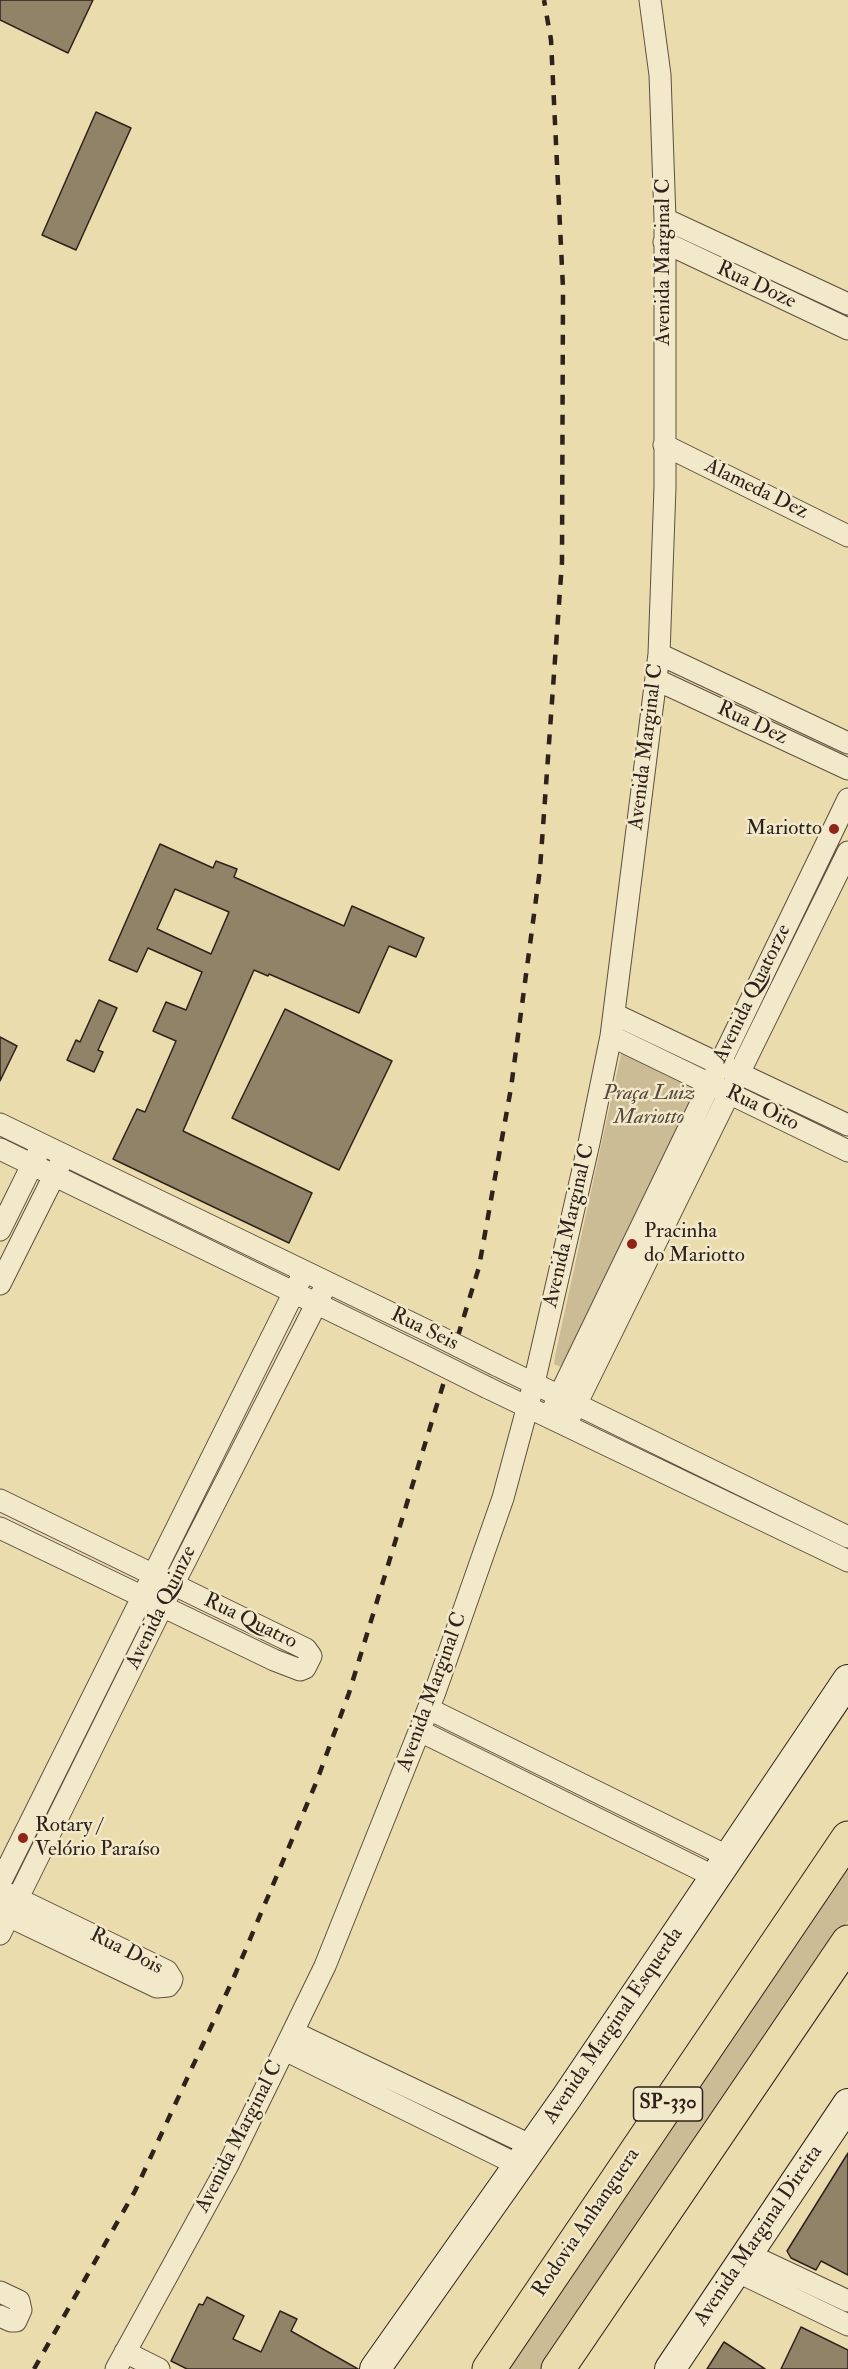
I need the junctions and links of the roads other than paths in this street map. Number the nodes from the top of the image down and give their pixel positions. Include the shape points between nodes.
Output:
1 (650, 0) edge
2 (665, 219) junction
3 (664, 242) junction
4 (848, 304) edge
5 (848, 329) edge
6 (664, 445) junction
7 (848, 536) edge
8 (659, 654) junction
9 (657, 680) junction
10 (848, 743) edge
11 (848, 769) edge
12 (848, 799) edge
13 (848, 852) edge
14 (614, 1014) junction
15 (611, 1036) junction
16 (718, 1063) junction
17 (740, 1073) junction
18 (710, 1084) junction
19 (730, 1094) junction
20 (0, 1124) edge
21 (848, 1125) edge
22 (43, 1144) junction
23 (0, 1149) edge
24 (848, 1151) edge
25 (64, 1156) junction
26 (33, 1165) junction
27 (54, 1176) junction
28 (0, 1230) edge
29 (304, 1272) junction
30 (327, 1283) junction
31 (0, 1284) edge
32 (294, 1292) junction
33 (317, 1303) junction
34 (534, 1383) junction
35 (568, 1400) junction
36 (527, 1406) junction
37 (557, 1421) junction
38 (0, 1500) edge
39 (0, 1528) edge
40 (848, 1537) edge
41 (848, 1561) edge
42 (164, 1580) junction
43 (143, 1596) junction
44 (163, 1606) junction
45 (284, 1639) junction
46 (274, 1660) junction
47 (848, 1680) edge
48 (429, 1709) junction
49 (420, 1731) junction
50 (848, 1839) edge
51 (722, 1867) junction
52 (0, 1883) edge
53 (5, 1910) edge
54 (848, 1942) edge
55 (289, 2041) junction
56 (848, 2104) edge
57 (525, 2156) junction
58 (742, 2262) junction
59 (0, 2292) edge
60 (848, 2301) edge
61 (0, 2316) edge
62 (848, 2325) edge
63 (121, 2361) edge
64 (159, 2369) edge
65 (375, 2369) edge
66 (489, 2369) edge
67 (558, 2369) edge
68 (670, 2369) edge

1 - 2 street, Avenida Marginal C via 660,75
2 - 3 street, Avenida Marginal C
2 - 4 street, Rua Doze
3 - 5 street, Rua Doze
3 - 6 street, Avenida Marginal C
6 - 7 street, Alameda Dez
6 - 8 street, Avenida Marginal C
8 - 9 street, Avenida Marginal C
8 - 10 street, Rua Dez
9 - 11 street, Rua Dez
9 - 14 street, Avenida Marginal C
12 - 16 street, Avenida Quatorze
13 - 17 street, Avenida Quatorze
14 - 15 street, Avenida Marginal C
14 - 16 street, Rua Oito
15 - 18 street, Rua Oito
15 - 34 street, Avenida Marginal C
16 - 17 street, Rua Oito
16 - 18 street, Avenida Quatorze
17 - 19 street, Avenida Quatorze
17 - 21 street, Rua Oito
18 - 19 street, Rua Oito
18 - 35 street, Avenida Quatorze
19 - 24 street, Rua Oito
19 - 35 street, Avenida Quatorze
20 - 22 street, Rua Seis
22 - 25 street, Rua Seis
22 - 26 street
23 - 26 street, Rua Seis
25 - 27 street
25 - 29 street, Rua Seis
26 - 27 street, Rua Seis
26 - 28 street
27 - 31 street
27 - 32 street, Rua Seis
29 - 30 street, Rua Seis
29 - 32 street, Avenida Quinze
30 - 33 street, Avenida Quinze
30 - 34 street, Rua Seis, bridge
32 - 33 street, Rua Seis
32 - 42 street, Avenida Quinze
33 - 36 street, Rua Seis, bridge
33 - 42 street, Avenida Quinze
34 - 35 street, Rua Seis
34 - 36 street, Avenida Marginal C
35 - 37 street, Avenida Quatorze
35 - 40 street, Rua Seis
36 - 37 street, Rua Seis
36 - 48 street, Avenida Marginal C via 503,1498
37 - 41 street, Rua Seis
38 - 42 street, Rua Quatro
39 - 43 street, Rua Quatro
42 - 43 street, Avenida Quinze
42 - 44 street, Avenida Quinze
42 - 45 street, Rua Quatro
43 - 44 street, Rua Quatro
43 - 52 street, Avenida Quinze
44 - 46 street, Rua Quatro
44 - 53 street, Avenida Quinze
45 - 46 street
45 - 46 street, Rua Quatro via 306,1649 310,1656 300,1670
47 - 51 main road, Avenida Marginal Esquerda
48 - 49 street, Avenida Marginal C
48 - 51 street
49 - 51 street
49 - 55 street, Avenida Marginal C via 325,1966
50 - 66 highway, Rodovia Anhanguera / SP-330
51 - 57 main road, Avenida Marginal Esquerda
53 - 53 street, Rua Dois via 157,1987 171,1982 166,1971
54 - 67 highway, SP-330
55 - 57 street
55 - 63 street, Avenida Marginal C via 228,2165
56 - 58 main road, Avenida Marginal Direita
57 - 65 main road, Avenida Marginal Esquerda
58 - 60 street
58 - 62 street
58 - 68 main road, Avenida Marginal Direita
59 - 61 street via 19,2301 21,2310 16,2320
63 - 64 street

